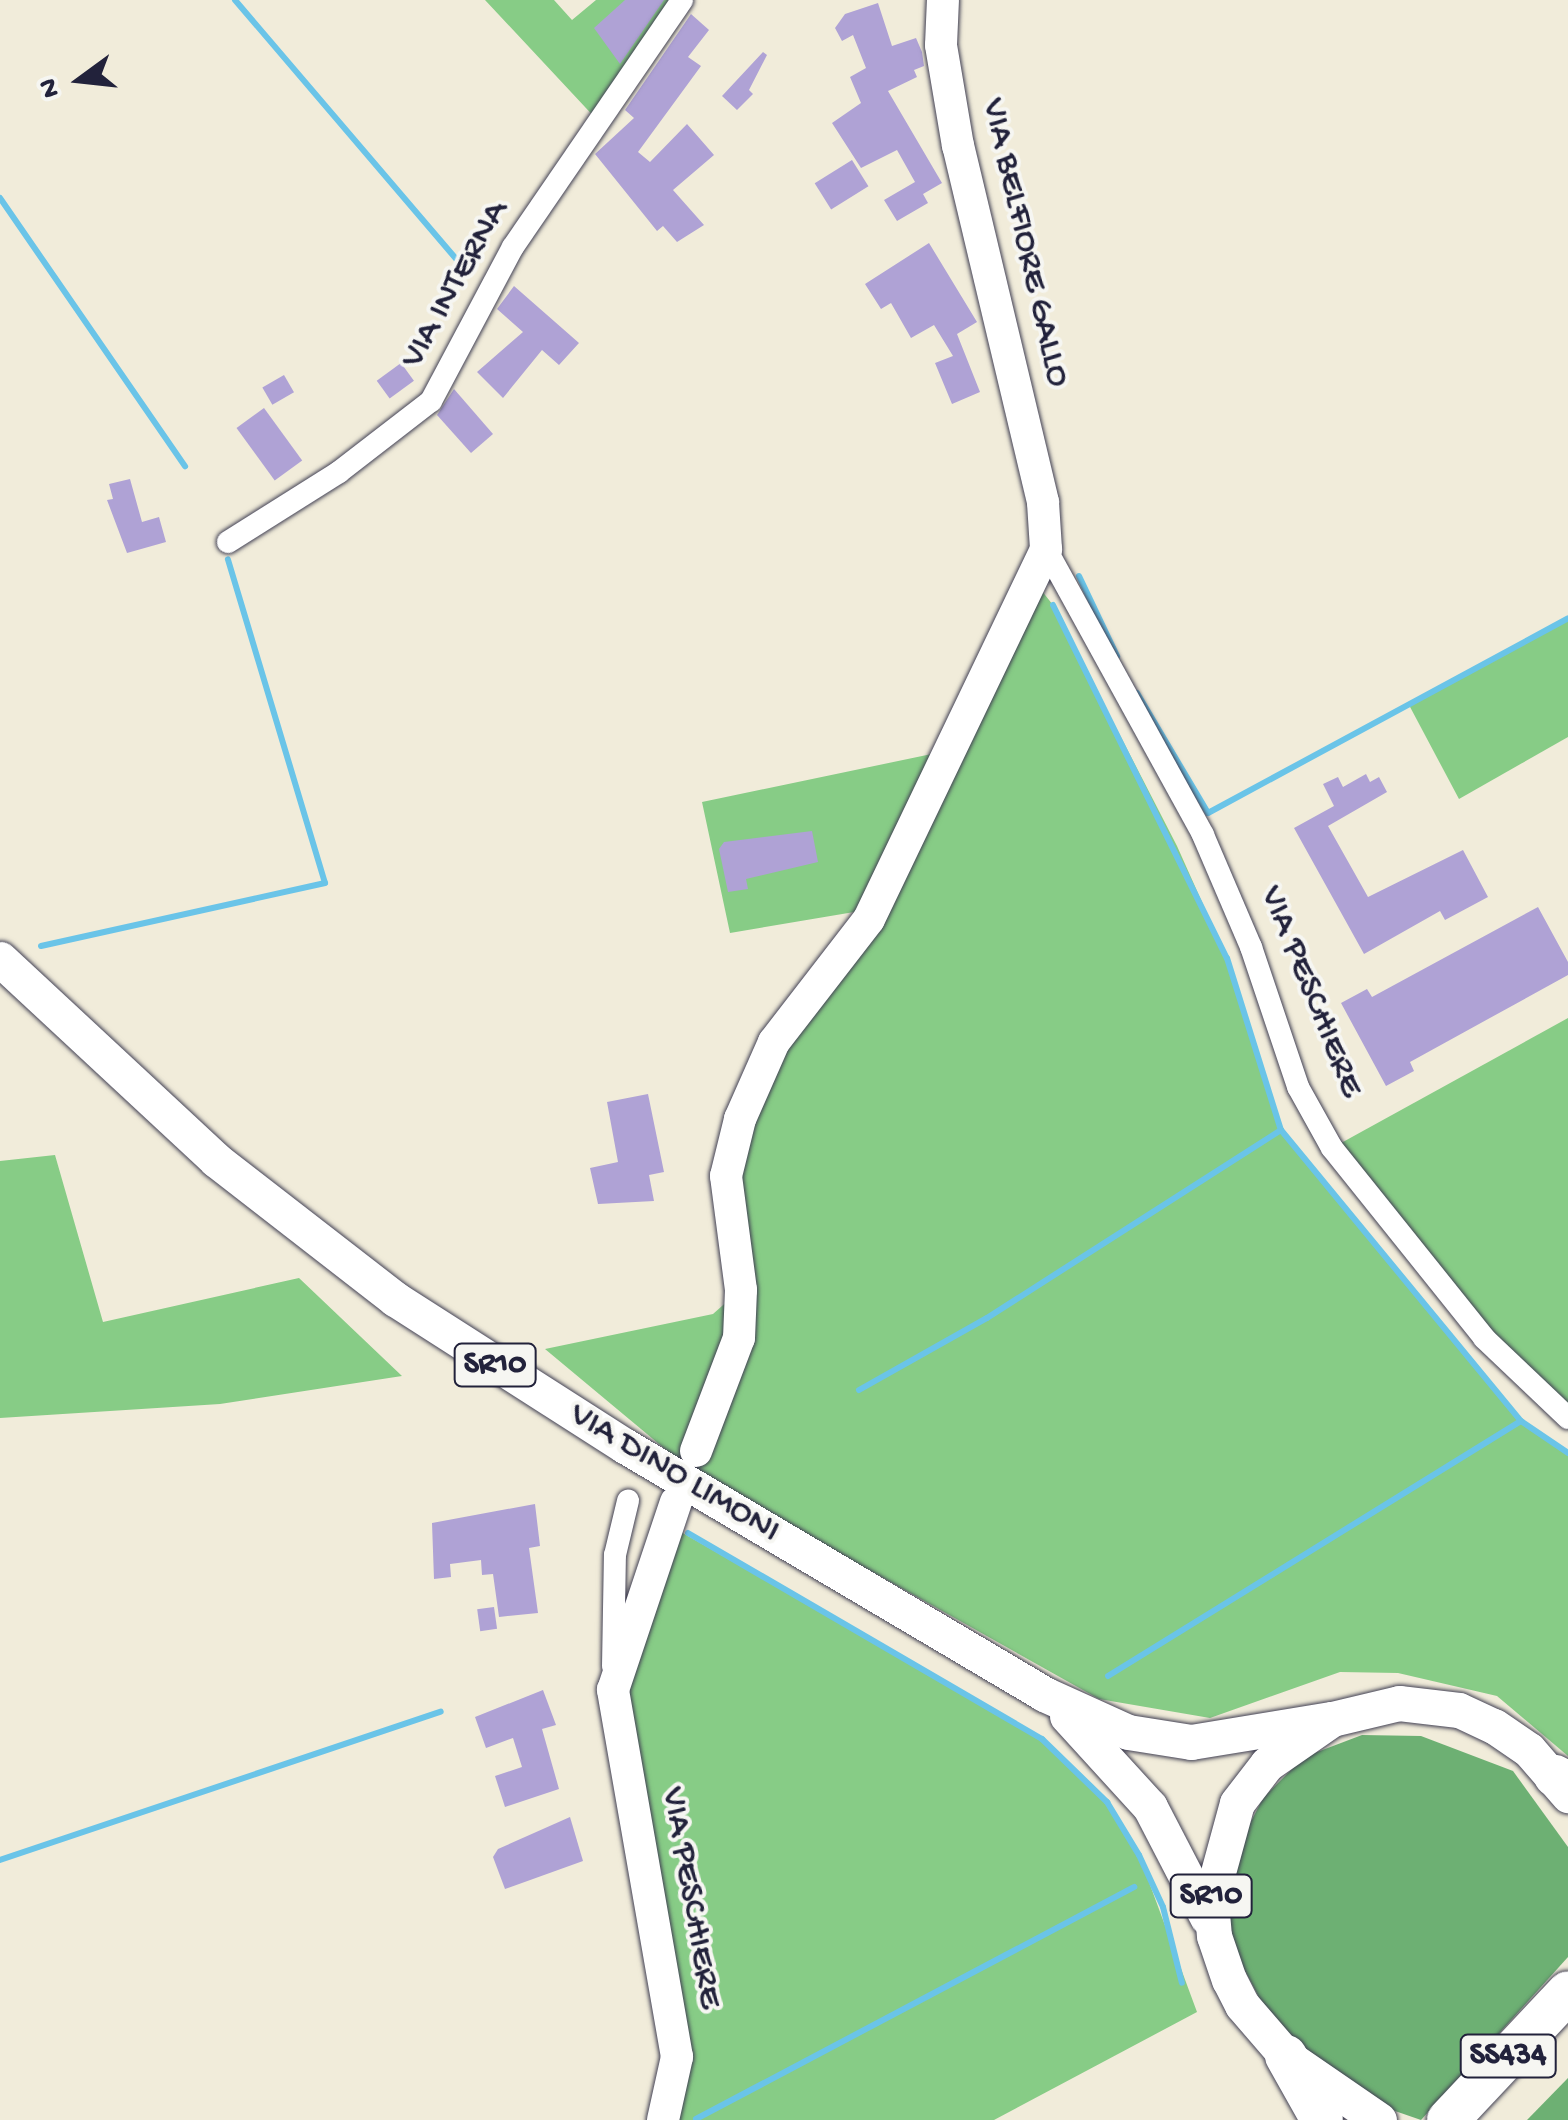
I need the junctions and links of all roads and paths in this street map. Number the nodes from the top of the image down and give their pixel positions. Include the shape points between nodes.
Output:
1 (682, 0) edge
2 (943, 0) edge
3 (1043, 502) joint
4 (228, 542) dead end
5 (1046, 549) junction
6 (0, 959) edge
7 (1568, 1418) edge
8 (696, 1452) dead end
9 (628, 1501) dead end
10 (676, 1502) dead end
11 (613, 1690) junction
12 (1044, 1694) junction
13 (1332, 1719) junction
14 (1564, 1785) edge
15 (1214, 1936) junction
16 (1568, 1992) edge
17 (1568, 2030) edge
18 (1286, 2056) junction
19 (662, 2120) edge
20 (1322, 2120) edge
21 (1379, 2120) edge
22 (1448, 2120) edge
23 (1482, 2120) edge

1 - 4 street, VIA INTERNA via 513,247 431,401 339,472
2 - 3 street, VIA BELFIORE GALLO via 941,45 958,146
3 - 5 street, VIA PESCHIERE
5 - 7 street, VIA PESCHIERE via 1204,835 1298,1087 1332,1148 1484,1338
5 - 8 street, VIA PESCHIERE via 869,918 774,1042 740,1119 726,1176 740,1290 738,1338
6 - 12 main road, VIA DINO LIMONI / SR10 via 216,1160 395,1299 642,1456
9 - 11 street, VIA PESCHIERE via 616,1555
10 - 11 street, VIA PESCHIERE
11 - 19 street, VIA PESCHIERE via 677,2056
12 - 13 main road, SR10 via 1128,1732 1191,1742
12 - 15 main road, SR10 via 1116,1763 1150,1808 1194,1883
13 - 14 main road, SR10 via 1399,1704 1460,1710 1506,1734
13 - 15 main road, SR10 via 1267,1764 1237,1803 1214,1870
15 - 18 main road, SR10 via 1242,2005
16 - 22 highway, SS434
17 - 23 highway, SS434
18 - 20 highway
18 - 21 main road, SR10

